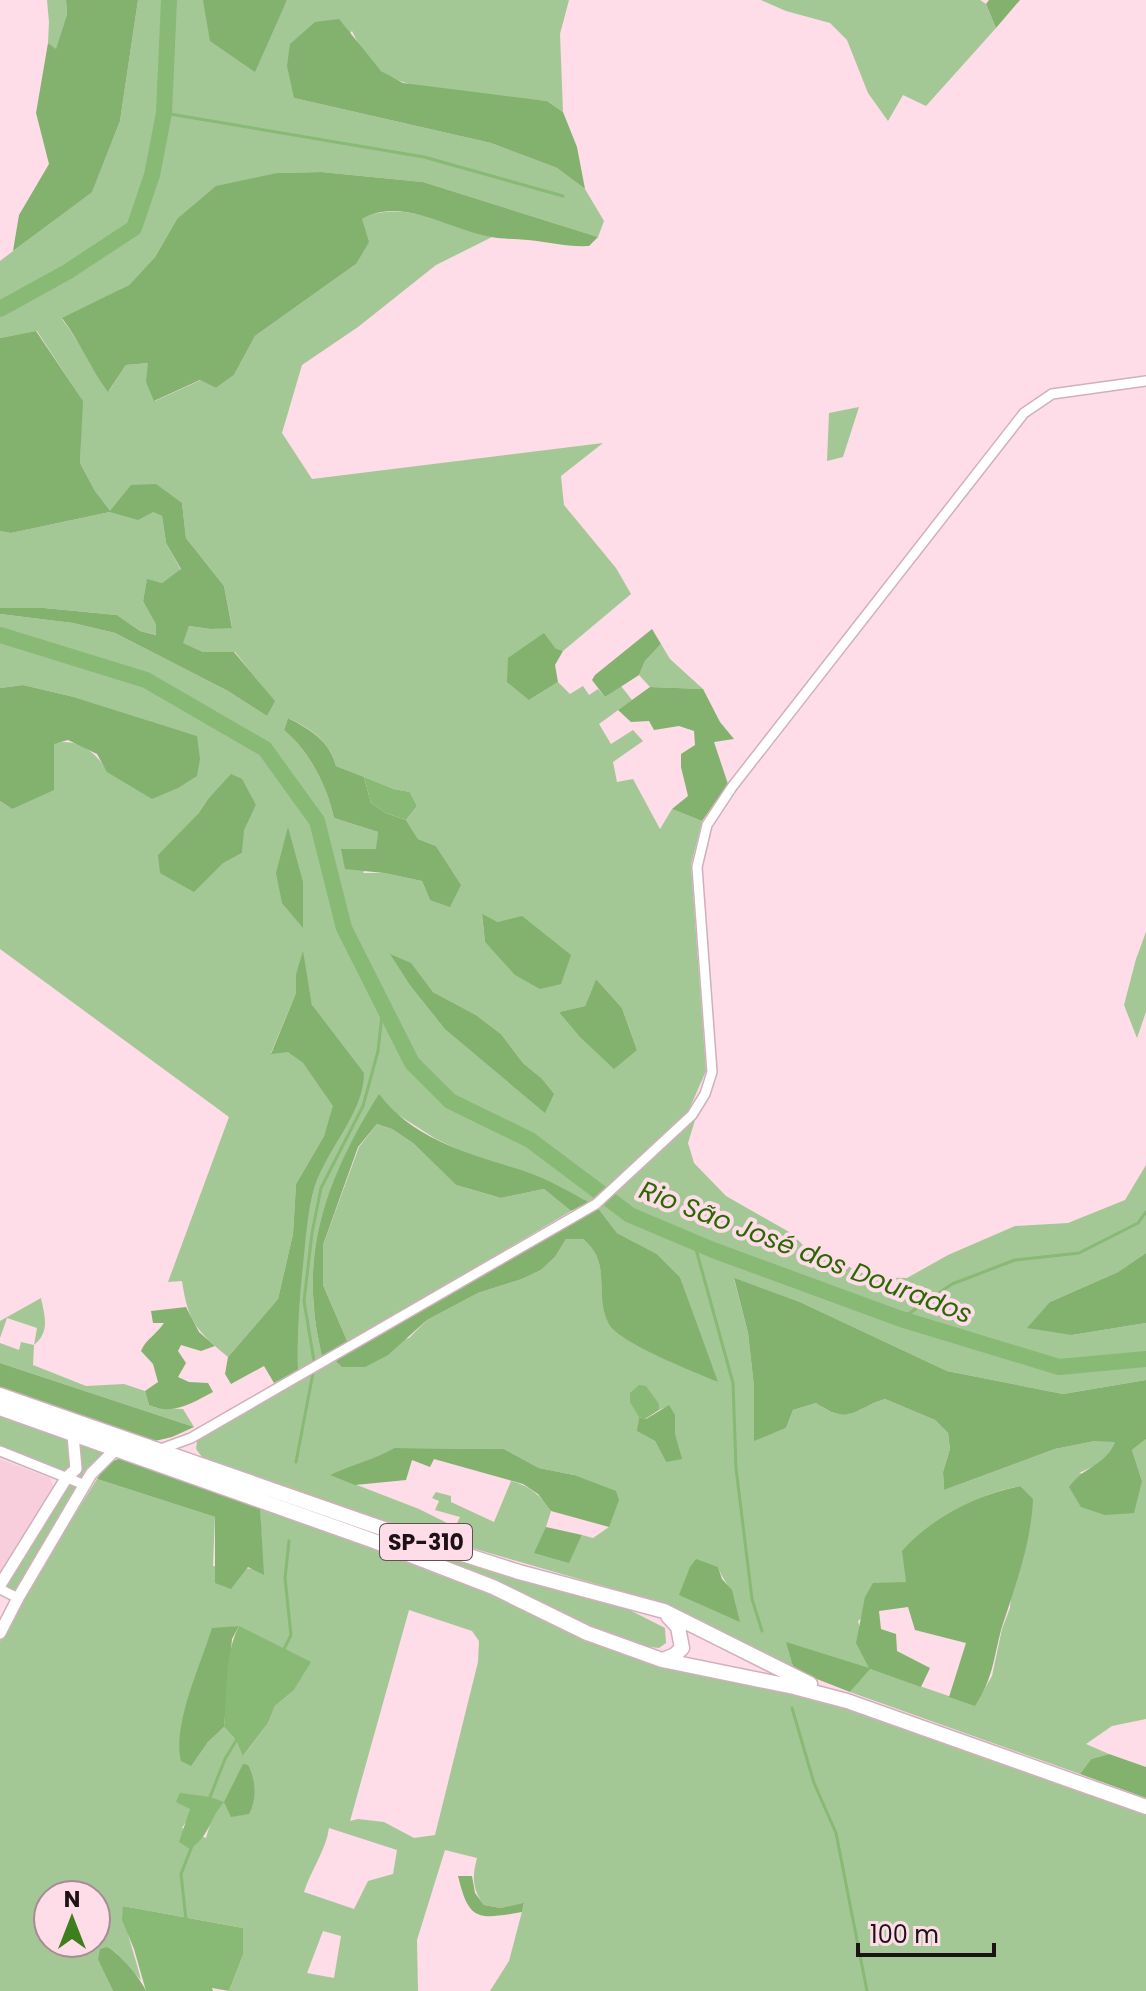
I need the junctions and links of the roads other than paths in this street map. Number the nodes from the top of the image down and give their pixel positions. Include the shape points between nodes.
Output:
1 (1146, 381) edge
2 (0, 1395) edge
3 (0, 1408) edge
4 (73, 1435) junction
5 (191, 1438) junction
6 (116, 1449) junction
7 (161, 1449) junction
8 (0, 1451) edge
9 (198, 1462) junction
10 (67, 1477) junction
11 (85, 1485) junction
12 (0, 1587) edge
13 (18, 1598) junction
14 (664, 1611) junction
15 (0, 1633) edge
16 (662, 1660) junction
17 (847, 1701) junction
18 (1146, 1807) edge

1 - 5 street via 1052,394 1024,413 707,825 697,867 712,1072 692,1115 596,1204
2 - 7 main road, SP-310
3 - 4 main road, SP-310
4 - 6 main road, SP-310
4 - 10 street via 76,1469
5 - 7 street
5 - 9 street
6 - 11 street
6 - 16 main road, SP-310 via 374,1541
7 - 9 main road, SP-310
8 - 10 street
9 - 14 main road, SP-310 via 390,1531
10 - 11 street
10 - 12 street
11 - 13 street
12 - 13 street
13 - 15 street
14 - 16 main road via 678,1627 682,1648
14 - 17 main road, SP-310
16 - 17 main road, SP-310
17 - 18 main road, SP-310

